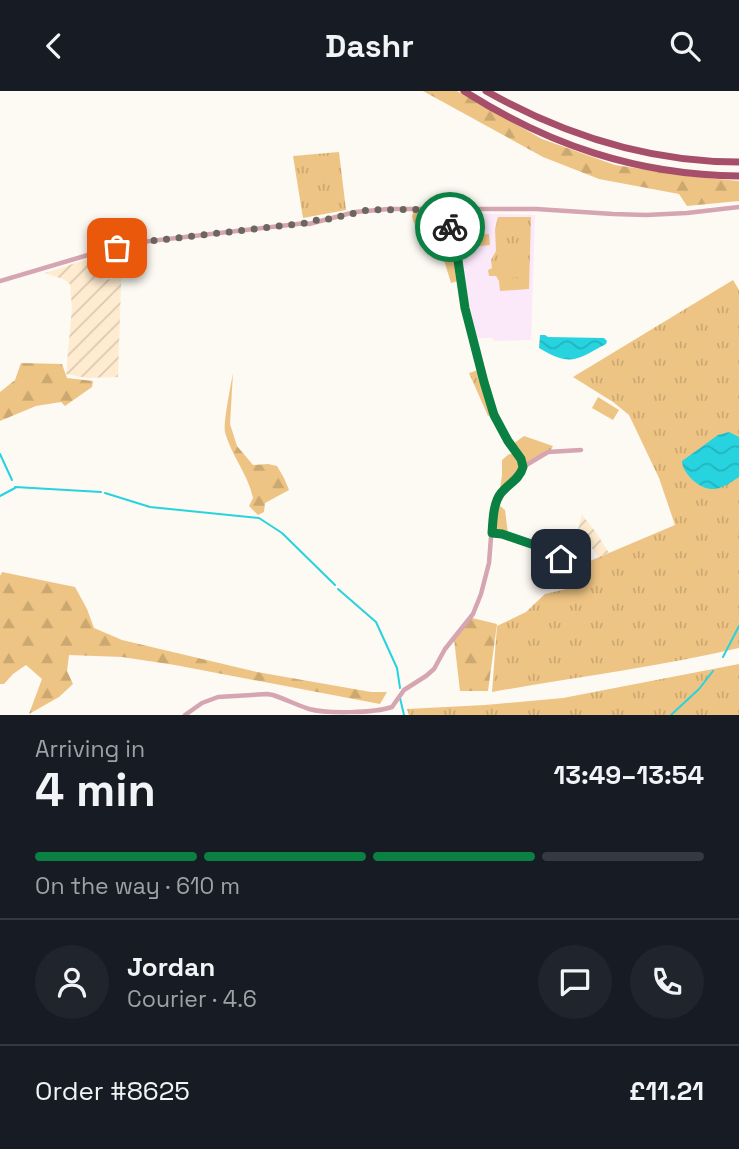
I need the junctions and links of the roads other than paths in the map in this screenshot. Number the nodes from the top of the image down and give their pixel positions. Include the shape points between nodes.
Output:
1 (464, 91) edge
2 (486, 91) edge
3 (739, 162) edge
4 (739, 176) edge
5 (739, 207) edge
6 (447, 209) junction
7 (0, 281) edge
8 (581, 450) dead end
9 (523, 467) junction
10 (492, 533) junction
11 (543, 548) junction
12 (392, 707) junction
13 (185, 715) edge
14 (396, 715) edge

1 - 4 highway via 552,139 598,155 671,171
2 - 3 highway via 541,120 610,145 688,159
5 - 6 street via 646,215
6 - 7 street via 368,210 306,223 142,242
6 - 9 street via 484,382 494,415
8 - 9 street via 548,452
9 - 10 street via 501,493
10 - 11 street
10 - 12 street via 489,563 472,614 434,669 404,689
11 - 11 street via 547,540 565,545 561,559 555,562 544,558
12 - 13 street via 320,711 267,694 218,697
12 - 14 street

